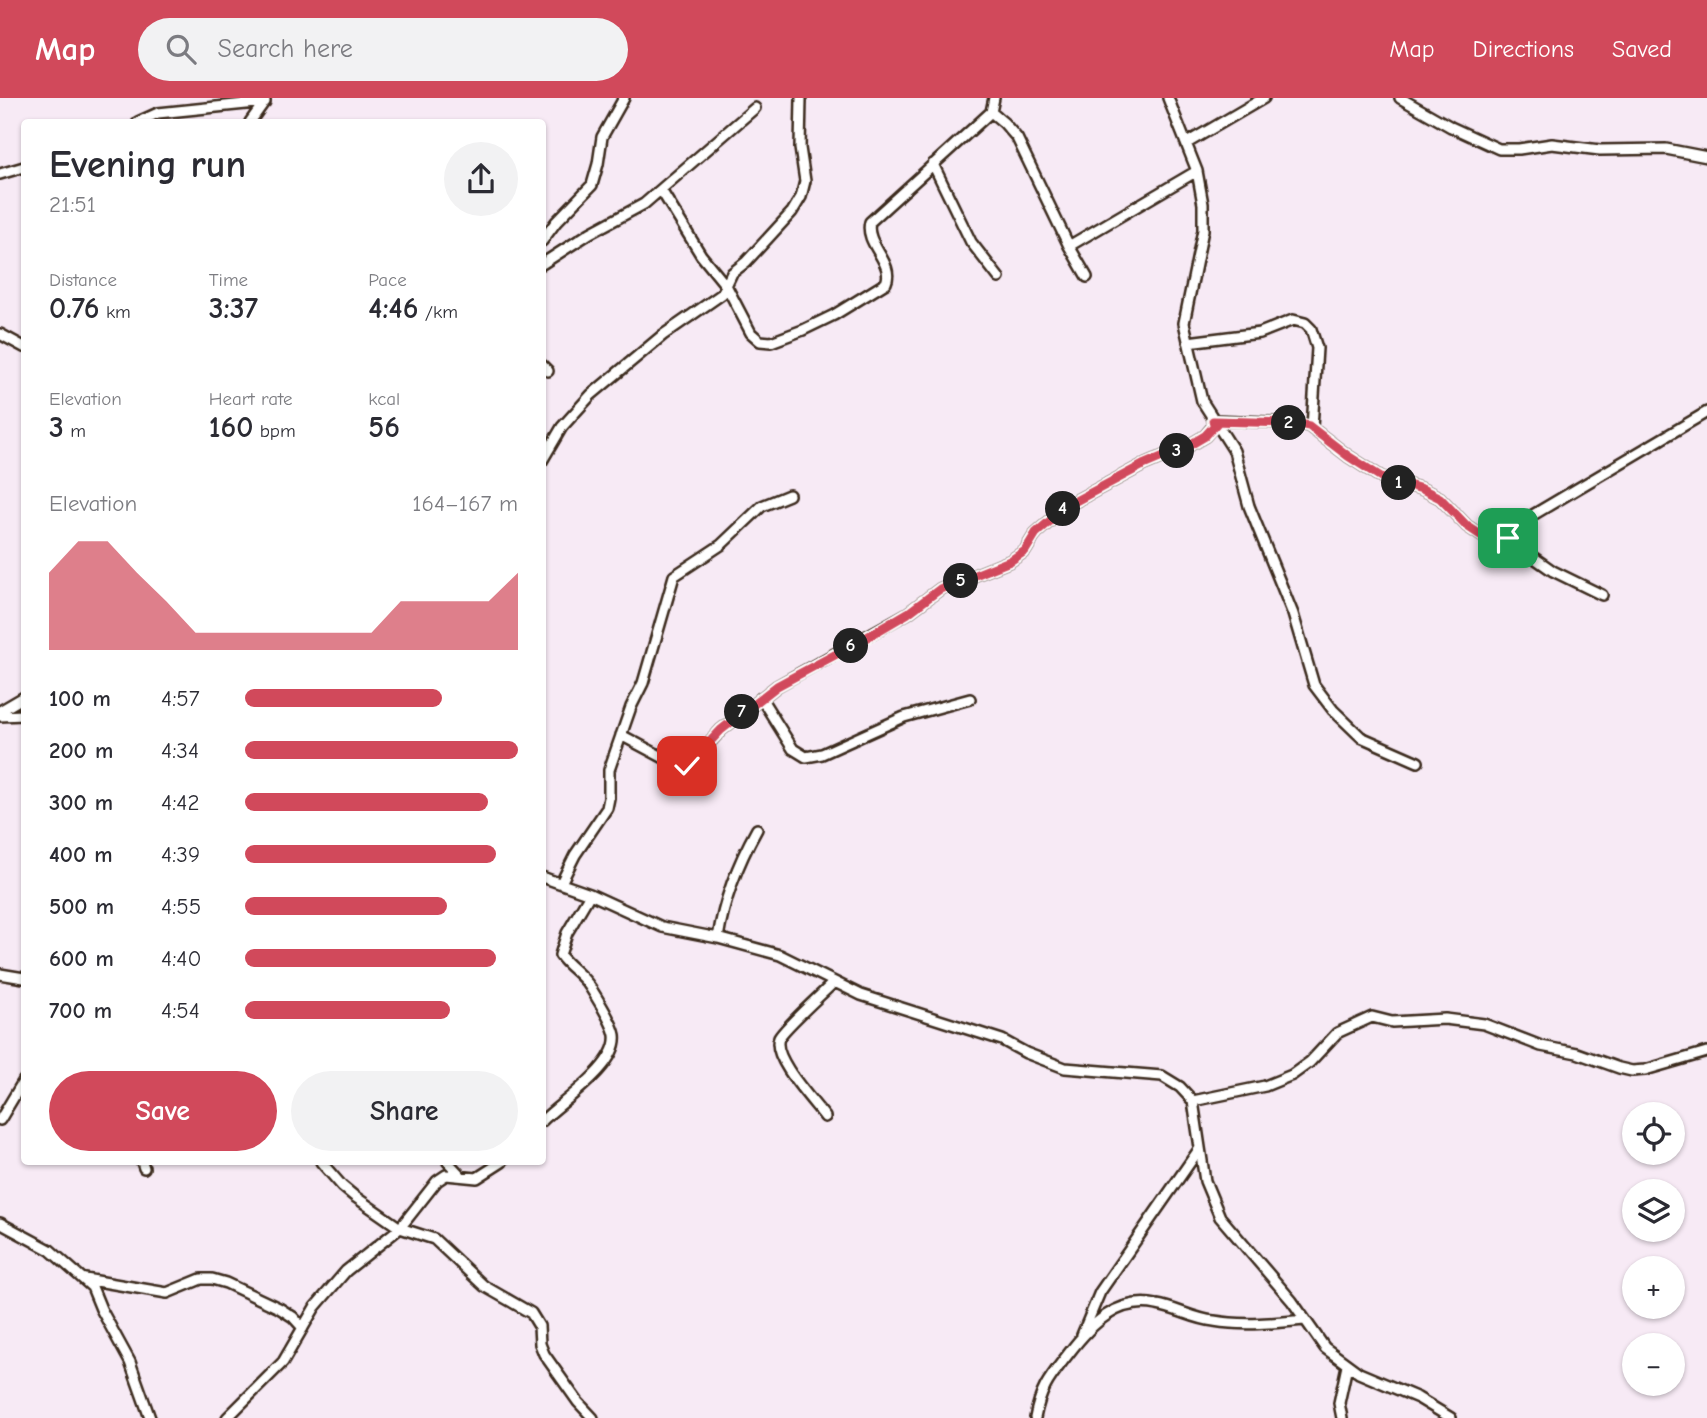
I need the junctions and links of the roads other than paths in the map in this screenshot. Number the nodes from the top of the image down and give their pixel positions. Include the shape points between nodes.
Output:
1 (624, 98) edge
2 (802, 98) edge
3 (994, 98) edge
4 (1168, 98) edge
5 (1264, 98) edge
6 (1400, 98) edge
7 (266, 100) edge
8 (755, 107) dead end
9 (991, 112) junction
10 (145, 119) edge
11 (252, 119) edge
12 (1186, 143) junction
13 (1707, 157) edge
14 (933, 164) junction
15 (21, 168) edge
16 (1197, 170) junction
17 (0, 174) edge
18 (661, 190) junction
19 (546, 236) edge
20 (1069, 246) junction
21 (546, 261) edge
22 (1087, 277) dead end
23 (999, 278) dead end
24 (727, 287) junction
25 (0, 334) edge
26 (1188, 342) junction
27 (21, 345) edge
28 (1707, 412) edge
29 (1215, 422) junction
30 (1312, 428) junction
31 (546, 453) edge
32 (789, 495) dead end
33 (1499, 535) junction
34 (1602, 596) dead end
35 (761, 698) junction
36 (21, 699) edge
37 (970, 699) dead end
38 (0, 713) edge
39 (21, 715) edge
40 (621, 735) junction
41 (1418, 762) dead end
42 (757, 829) dead end
43 (546, 878) edge
44 (561, 883) junction
45 (590, 894) junction
46 (718, 938) junction
47 (0, 974) edge
48 (21, 978) edge
49 (833, 982) junction
50 (1707, 1052) edge
51 (21, 1085) edge
52 (1193, 1101) junction
53 (546, 1117) edge
54 (825, 1117) dead end
55 (0, 1120) edge
56 (1200, 1148) junction
57 (324, 1165) edge
58 (451, 1165) edge
59 (497, 1165) edge
60 (461, 1176) junction
61 (0, 1223) edge
62 (400, 1228) junction
63 (85, 1279) junction
64 (1304, 1320) junction
65 (303, 1328) junction
66 (1080, 1339) junction
67 (1347, 1366) junction
68 (150, 1418) edge
69 (227, 1418) edge
70 (593, 1418) edge
71 (1035, 1418) edge
72 (1342, 1418) edge
73 (1451, 1418) edge

1 - 19 street via 602,137 592,185
2 - 24 street via 800,148 805,181 801,197 732,273
3 - 9 street
4 - 12 street
5 - 12 street
6 - 13 street via 1499,149 1552,144 1666,149
7 - 10 street via 158,113
7 - 11 street
8 - 18 street
9 - 14 street
9 - 20 street via 1017,138
12 - 16 street
14 - 23 street via 971,242
14 - 24 street via 870,222 869,235 888,270 887,281 834,315 766,342 751,333
15 - 17 street
16 - 20 street
16 - 26 street via 1204,217 1184,316
18 - 21 street
18 - 24 street via 701,256
20 - 22 street
24 - 31 street via 591,396 562,427
25 - 27 street
26 - 29 street via 1202,401
26 - 30 street via 1260,333 1293,320 1305,323 1317,348
28 - 33 street
29 - 30 street via 1299,423
29 - 35 street via 1205,436 1188,446 1070,504 1036,533 1020,554 940,589 908,613
29 - 41 street via 1234,451 1249,506 1293,614 1314,685 1361,737
30 - 33 street via 1381,477 1440,498 1482,536
32 - 40 street via 762,506 721,545 674,576 643,683
33 - 34 street
35 - 37 street via 793,749 806,757 904,717
35 - 40 street via 721,730 687,766
36 - 38 street
38 - 39 street
40 - 44 street via 608,774 607,808
42 - 46 street via 739,864
43 - 44 street
44 - 45 street
45 - 46 street via 662,927
45 - 53 street via 560,955 591,988 614,1030 615,1045 602,1067
46 - 49 street via 780,955
47 - 48 street
49 - 52 street via 871,999 1002,1040 1065,1068 1162,1076
49 - 54 street via 784,1031 778,1045 781,1059
50 - 52 street via 1632,1071 1541,1046 1484,1024 1445,1019 1392,1022 1372,1017 1337,1033 1292,1075 1265,1086
51 - 55 street
52 - 56 street
56 - 64 street via 1205,1181 1220,1217
56 - 66 street via 1100,1292
57 - 62 street via 342,1186
58 - 60 street
59 - 60 street via 477,1178
60 - 62 street via 442,1177
61 - 63 street via 41,1244
62 - 65 street via 346,1271
62 - 70 street via 434,1239 484,1286 531,1313 539,1326 544,1354
63 - 65 street via 167,1293 212,1279 279,1308
63 - 68 street via 130,1362
64 - 66 street via 1218,1322 1139,1303 1115,1309
64 - 67 street via 1325,1348
65 - 69 street via 283,1362
66 - 71 street via 1045,1384
67 - 72 street via 1339,1403
67 - 73 street

